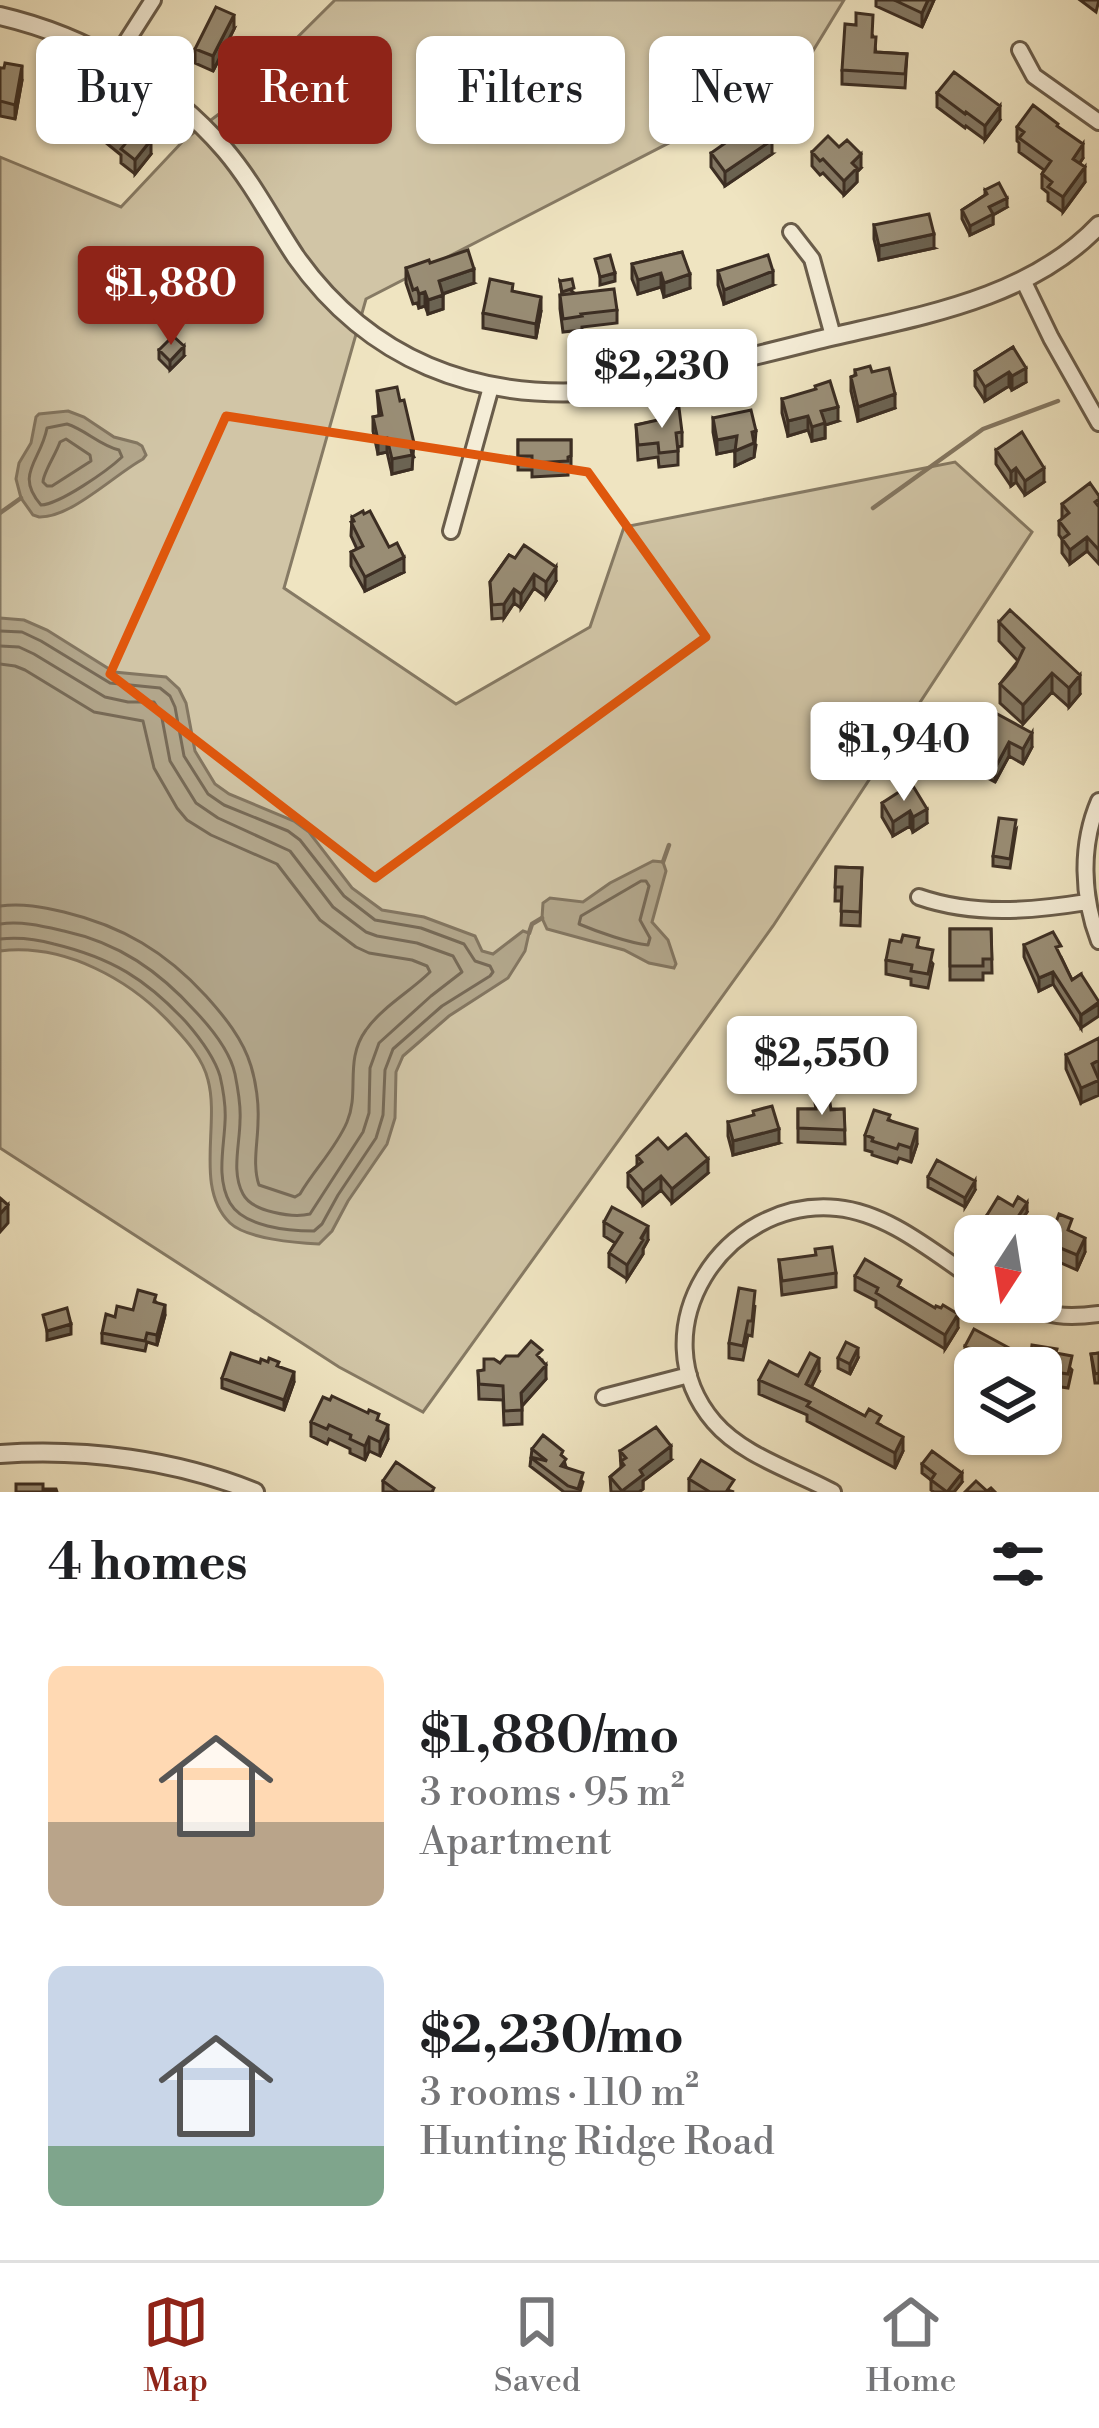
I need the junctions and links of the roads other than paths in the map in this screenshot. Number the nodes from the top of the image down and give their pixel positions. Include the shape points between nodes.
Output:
1 (153, 0) edge
2 (0, 16) edge
3 (60, 36) edge
4 (130, 36) edge
5 (1020, 50) dead end
6 (194, 121) edge
7 (1099, 122) edge
8 (1099, 225) edge
9 (791, 232) dead end
10 (1023, 280) junction
11 (833, 336) junction
12 (491, 387) junction
13 (1099, 423) edge
14 (451, 531) dead end
15 (1099, 801) edge
16 (919, 897) dead end
17 (1087, 902) junction
18 (1099, 940) edge
19 (954, 1266) edge
20 (1099, 1314) edge
21 (1062, 1317) edge
22 (689, 1375) junction
23 (604, 1397) dead end
24 (0, 1454) edge
25 (256, 1492) edge
26 (833, 1492) edge

1 - 4 street
2 - 3 street
5 - 7 street via 1034,76
6 - 12 street via 356,322 417,362
8 - 10 street
9 - 11 street via 812,259
10 - 11 street
10 - 13 street
11 - 12 street via 599,391
12 - 14 street
15 - 17 street via 1085,866
16 - 17 street via 966,909
17 - 18 street
19 - 22 street via 854,1210 778,1215 732,1240 701,1283 686,1328
20 - 21 street
22 - 23 street
22 - 26 street via 694,1394 733,1440
24 - 25 street via 119,1457

